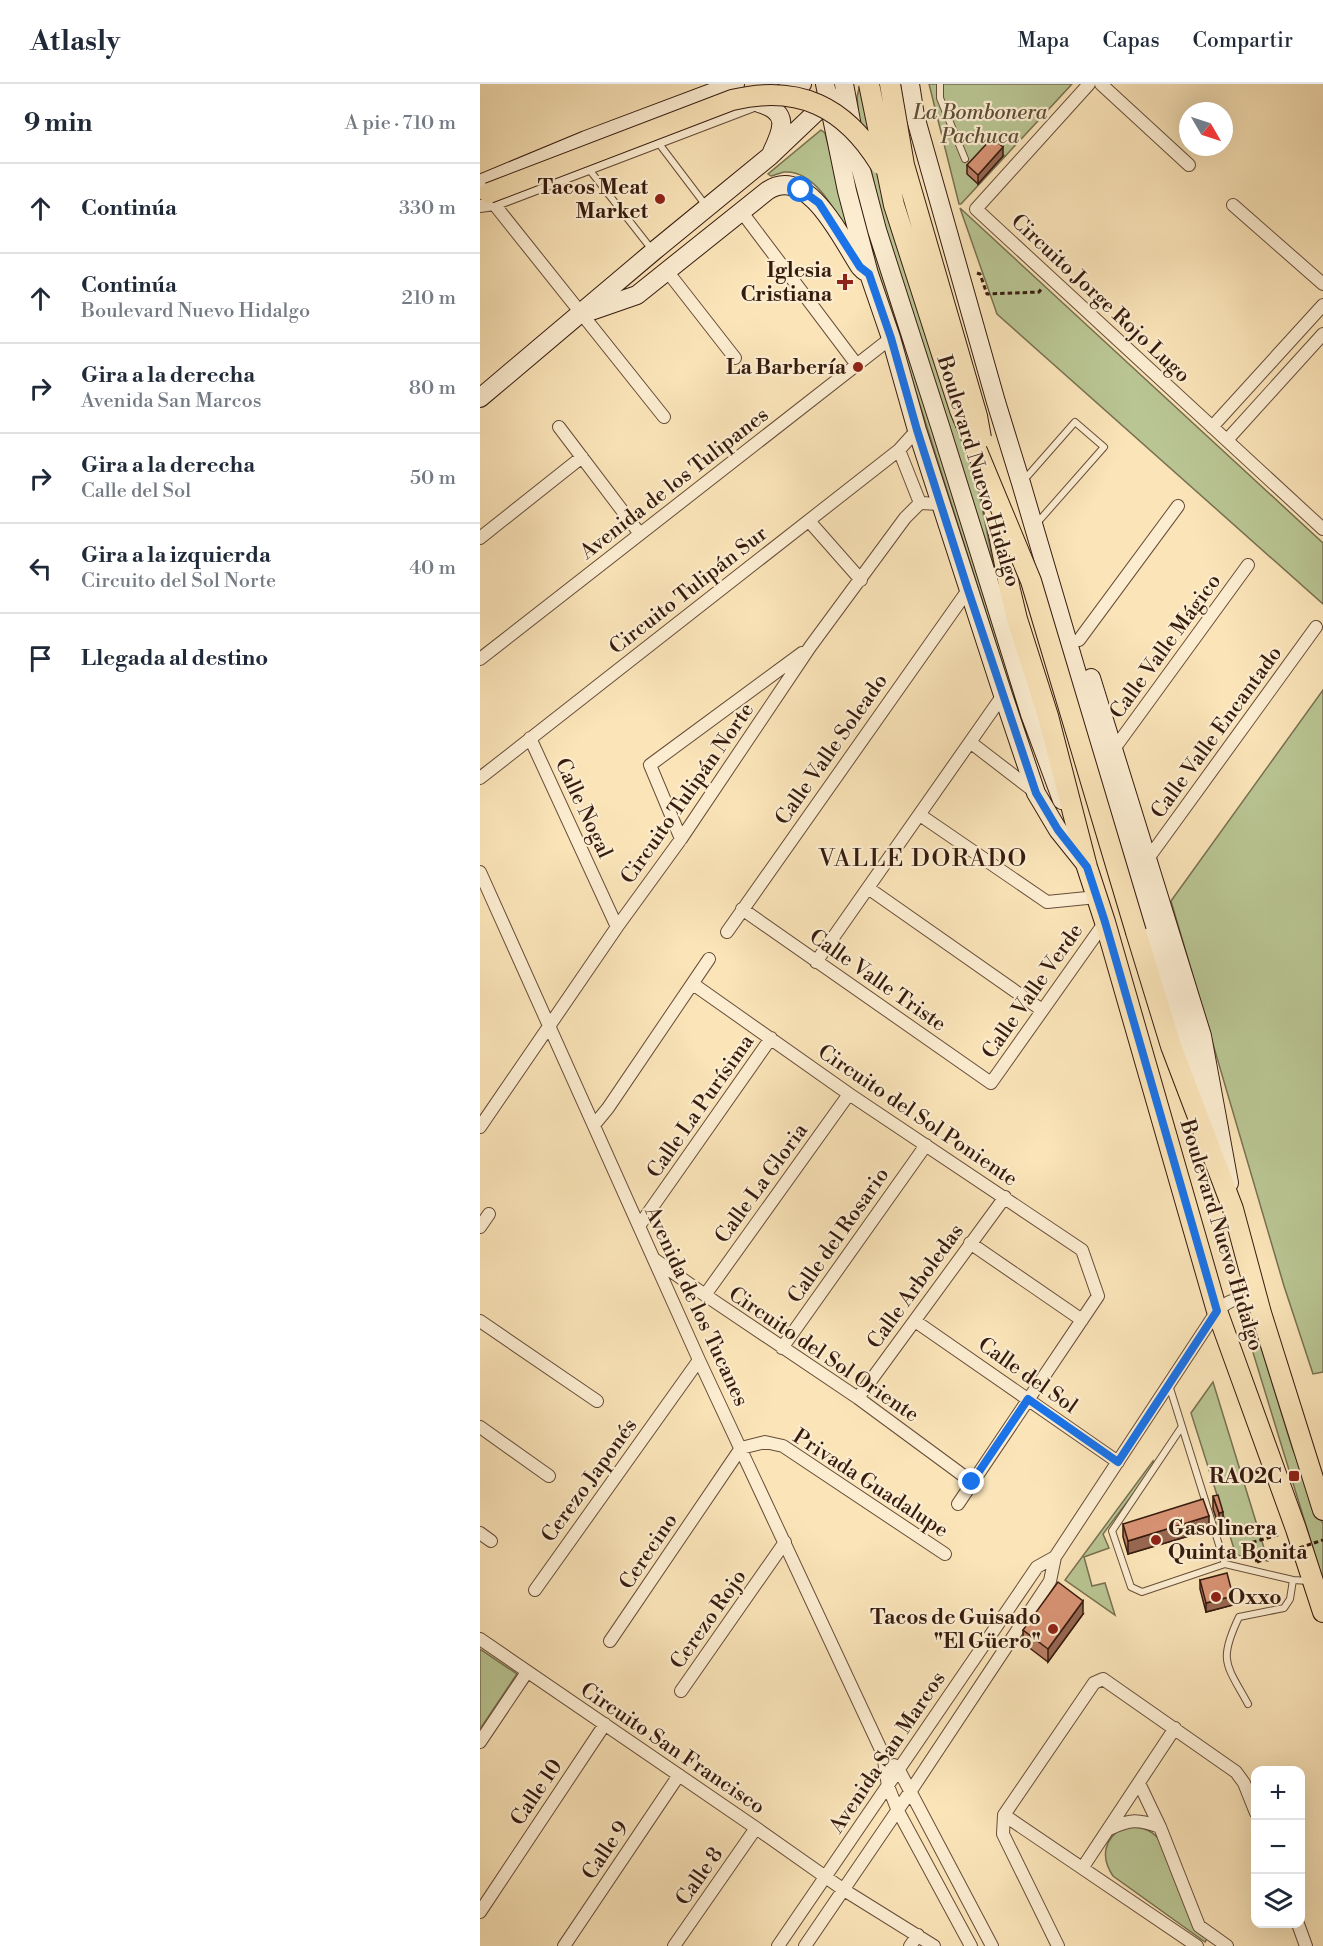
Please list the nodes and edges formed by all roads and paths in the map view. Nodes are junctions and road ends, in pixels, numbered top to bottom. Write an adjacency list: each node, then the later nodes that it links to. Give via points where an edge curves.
1 (735, 84): 20 (main road, via 586,140)
2 (802, 84): 11 (main road)
3 (825, 84): 12 (main road)
4 (843, 84): 12 (main road); 71 (main road, Boulevard Nuevo Hidalgo, via 877,230 1030,714)
5 (869, 84): 19 (main road, Boulevard Nuevo Hidalgo, bridge)
6 (889, 84): 13 (main road); 71 (main road, Boulevard Nuevo Hidalgo, bridge, via 904,165 977,416 1010,590)
7 (910, 84): 13 (main road, Boulevard Nuevo Hidalgo)
8 (940, 84): 16 (lane, via 940,98)
9 (1089, 84): 28 (street, Circuito Jorge Rojo Lugo, via 976,209)
10 (1101, 84): 17 (street)
11 (759, 103): 14 (street); 15 (main road, via 775,110 782,125)
12 (827, 103): 15 (main road); 27 (main road)
13 (915, 116): 46 (main road, Boulevard Nuevo Hidalgo)
14 (657, 141): 18 (street); 22 (lane)
15 (770, 156): 22 (main road)
16 (965, 159)
17 (1190, 165)
18 (588, 168): 20 (street); 24 (lane)
19 (887, 176): 20 (main road, bridge, via 867,143 835,112 819,103 773,94 732,100); 91 (main road, Boulevard Nuevo Hidalgo, bridge, via 960,410 1031,581 1171,1046)
20 (485, 197): 31 (street)
21 (1233, 205): 29 (street)
22 (707, 207): 24 (main road)
23 (741, 212): 25 (main road); 27 (main road, via 776,186 801,190 819,203 860,267); 36 (street)
24 (654, 251): 31 (main road)
25 (667, 271): 31 (main road, via 637,295); 34 (street)
26 (973, 272): 28 (path, via 980,274 987,294 1040,292)
27 (869, 274): 33 (main road)
28 (1051, 278): 41 (street, Circuito Jorge Rojo Lugo)
29 (1323, 284)
30 (1323, 305): 35 (street)
31 (580, 315): 38 (main road); 39 (street)
32 (1323, 334): 37 (street)
33 (891, 338): 36 (street, Avenida de los Tulipanes); 42 (main road)
34 (735, 358)
35 (1269, 364): 37 (street); 41 (street)
36 (857, 365): 53 (street, Avenida de los Tulipanes)
37 (1284, 377): 43 (street)
38 (480, 398)
39 (664, 417)
40 (559, 427): 45 (street)
41 (1212, 427): 43 (street, Circuito Jorge Rojo Lugo)
42 (917, 430): 44 (street, Circuito Tulipán Sur); 48 (main road)
43 (1227, 440): 52 (street, Circuito Jorge Rojo Lugo)
44 (899, 450): 47 (street); 50 (street, Circuito Tulipán Sur)
45 (582, 457): 53 (street); 54 (street)
46 (1021, 483): 51 (main road, Boulevard Nuevo Hidalgo); 51 (lane, via 1076,422 1104,447)
47 (920, 503): 48 (street); 56 (street, Circuito Tulipán Norte)
48 (941, 504): 57 (main road)
49 (1178, 506): 59 (street)
50 (809, 521): 56 (street); 63 (street, Circuito Tulipán Sur)
51 (1034, 526): 59 (main road, Boulevard Nuevo Hidalgo, via 1060,579); 91 (main road, Boulevard Nuevo Hidalgo)
52 (1323, 530)
53 (640, 534): 61 (street, Avenida de los Tulipanes)
54 (480, 538)
55 (1248, 565): 65 (street, Calle Valle Mágico)
56 (861, 580): 60 (street, Circuito Tulipán Norte)
57 (968, 590): 62 (main road); 75 (street, Calle Valle Soleado)
58 (1316, 627): 70 (street, Calle Valle Encantado)
59 (1079, 640): 65 (main road, Boulevard Nuevo Hidalgo)
60 (810, 647): 69 (street, Circuito Tulipán Norte); 69 (street, via 650,765)
61 (480, 659)
62 (1003, 695): 64 (street); 67 (main road)
63 (530, 738): 66 (street, Circuito Tulipán Sur); 77 (street, Calle Nogal)
64 (970, 742): 67 (street); 68 (street)
65 (1114, 749): 70 (main road, Boulevard Nuevo Hidalgo)
66 (480, 778)
67 (1036, 793): 71 (main road)
68 (920, 815): 73 (street); 74 (street, via 1047,902)
69 (681, 839): 77 (street, Circuito Tulipán Norte)
70 (1147, 860): 91 (main road, Boulevard Nuevo Hidalgo, via 1202,1036)
71 (1087, 867): 74 (main road, Boulevard Nuevo Hidalgo)
72 (480, 872): 83 (street, Avenida de los Tucanes)
73 (868, 888): 80 (street); 82 (street)
74 (1097, 897): 76 (main road, Boulevard Nuevo Hidalgo)
75 (742, 909): 78 (street, Calle Valle Soleado); 80 (street, Calle Valle Triste)
76 (1105, 922): 82 (street, Calle Valle Verde); 98 (main road, Boulevard Nuevo Hidalgo)
77 (617, 927): 83 (street, Circuito Tulipán Norte)
78 (727, 932)
79 (709, 959): 81 (street)
80 (816, 962): 85 (street, Calle Valle Triste)
81 (693, 984): 84 (street, Circuito del Sol Poniente); 88 (street)
82 (1042, 1010): 85 (street, Calle Valle Verde)
83 (550, 1026): 87 (street, Circuito Tulipán Norte); 88 (street, Avenida de los Tucanes)
84 (771, 1038): 86 (street, Circuito del Sol Poniente); 93 (street, Calle La Purísima)
85 (991, 1083)
86 (849, 1094): 89 (street, Circuito del Sol Poniente); 97 (street, Calle La Gloria)
87 (481, 1122)
88 (594, 1125): 93 (street, Avenida de los Tucanes)
89 (926, 1145): 90 (street, Circuito del Sol Poniente); 103 (street, Calle del Rosario)
90 (1005, 1197): 95 (street, Calle Arboledas); 100 (street, Circuito del Sol Poniente, via 1082,1250 1098,1296)
91 (1233, 1209): 99 (main road, Boulevard Nuevo Hidalgo)
92 (489, 1214): 94 (street)
93 (639, 1226): 96 (street, Avenida de los Tucanes)
94 (480, 1227)
95 (970, 1244): 100 (street); 102 (street, Calle Arboledas)
96 (653, 1258): 97 (street, Circuito del Sol Oriente); 104 (street, Avenida de los Tucanes)
97 (705, 1295): 103 (street, Circuito del Sol Oriente)
98 (1217, 1311): 99 (street, via 1235,1299 1249,1302); 105 (street, Avenida San Marcos); 117 (main road, Boulevard Nuevo Hidalgo)
99 (1261, 1313): 116 (main road, Boulevard Nuevo Hidalgo)
100 (1082, 1320): 107 (street)
101 (480, 1321): 108 (street)
102 (915, 1321): 106 (street, Calle Arboledas); 107 (street, Calle del Sol)
103 (782, 1348): 106 (street, Circuito del Sol Oriente)
104 (699, 1360): 111 (street, Avenida de los Tucanes); 125 (street, Cerezo Japonés)
105 (1168, 1384): 110 (lane); 112 (street, Avenida San Marcos)
106 (858, 1398): 114 (street, Circuito del Sol Oriente)
107 (1028, 1399): 112 (street, Calle del Sol); 114 (street)
108 (597, 1401)
109 (480, 1427): 113 (street)
110 (1181, 1428): 122 (lane); 122 (lane, via 1112,1531 1131,1587 1142,1592)
111 (741, 1448): 119 (street, Avenida de los Tucanes); 120 (street, Privada Guadalupe, via 765,1442 783,1446); 128 (street, Cerecino)
112 (1118, 1462): 121 (street, Avenida San Marcos)
113 (549, 1476)
114 (972, 1482): 115 (street)
115 (958, 1504)
116 (1323, 1510)
117 (1296, 1530): 118 (path, bridge, via 1251,1542 1257,1562); 124 (main road, Boulevard Nuevo Hidalgo)
118 (1323, 1540)
119 (785, 1542): 130 (street, Cerezo Rojo); 135 (street, Avenida de los Tucanes)
120 (945, 1554)
121 (1055, 1557): 136 (street, Avenida San Marcos, via 1037,1567); 140 (street, Avenida San Marcos, via 1050,1581)
122 (1225, 1564): 123 (lane)
123 (1293, 1580): 124 (lane); 131 (lane, via 1284,1608 1239,1617 1227,1642 1226,1664)
124 (1313, 1581): 126 (main road, Boulevard Nuevo Hidalgo)
125 (535, 1590)
126 (1323, 1612)
127 (480, 1639): 129 (street, Circuito San Francisco)
128 (610, 1641)
129 (527, 1672): 132 (street, Circuito San Francisco); 134 (street)
130 (681, 1691)
131 (1248, 1704)
132 (604, 1724): 137 (street, Circuito San Francisco); 150 (street, Calle 10)
133 (1175, 1728): 138 (street); 141 (street, via 1236,1772); 143 (street, via 1099,1680)
134 (480, 1742)
135 (883, 1754): 136 (street, Avenida de los Tucanes); 139 (street, Avenida de los Tucanes)
136 (898, 1770): 139 (street, Avenida San Marcos); 140 (street, Avenida de los Tucanes)
137 (679, 1775): 145 (street, Circuito San Francisco); 153 (street, Calle 9)
138 (1138, 1783): 144 (street); 146 (street)
139 (888, 1785): 142 (street, Avenida de los Tucanes); 148 (street, Avenida San Marcos)
140 (910, 1792): 142 (street, Avenida San Marcos); 160 (street, Avenida de los Tucanes)
141 (1251, 1800)
142 (898, 1810): 149 (street, Avenida San Marcos); 159 (street, Avenida de los Tucanes)
143 (1004, 1815): 147 (street); 161 (street, via 1003,1834)
144 (1160, 1827): 146 (street, via 1142,1820 1126,1821); 163 (street, via 1199,1926)
145 (756, 1828): 148 (street, Circuito San Francisco); 154 (street, Calle 8)
146 (1108, 1829): 147 (street)
147 (1083, 1867): 162 (street)
148 (825, 1877): 149 (street, Circuito San Francisco); 155 (street, Avenida San Marcos)
149 (844, 1890): 152 (street, Circuito San Francisco); 156 (street, Avenida San Marcos)
150 (480, 1912)
151 (1300, 1928): 164 (street)
152 (918, 1935): 157 (street); 158 (street, Circuito San Francisco)
153 (564, 1946)
154 (674, 1946)
155 (778, 1946)
156 (805, 1946)
157 (910, 1946)
158 (934, 1946)
159 (972, 1946)
160 (992, 1946)
161 (1058, 1946)
162 (1197, 1946)
163 (1227, 1946)
164 (1306, 1946)

